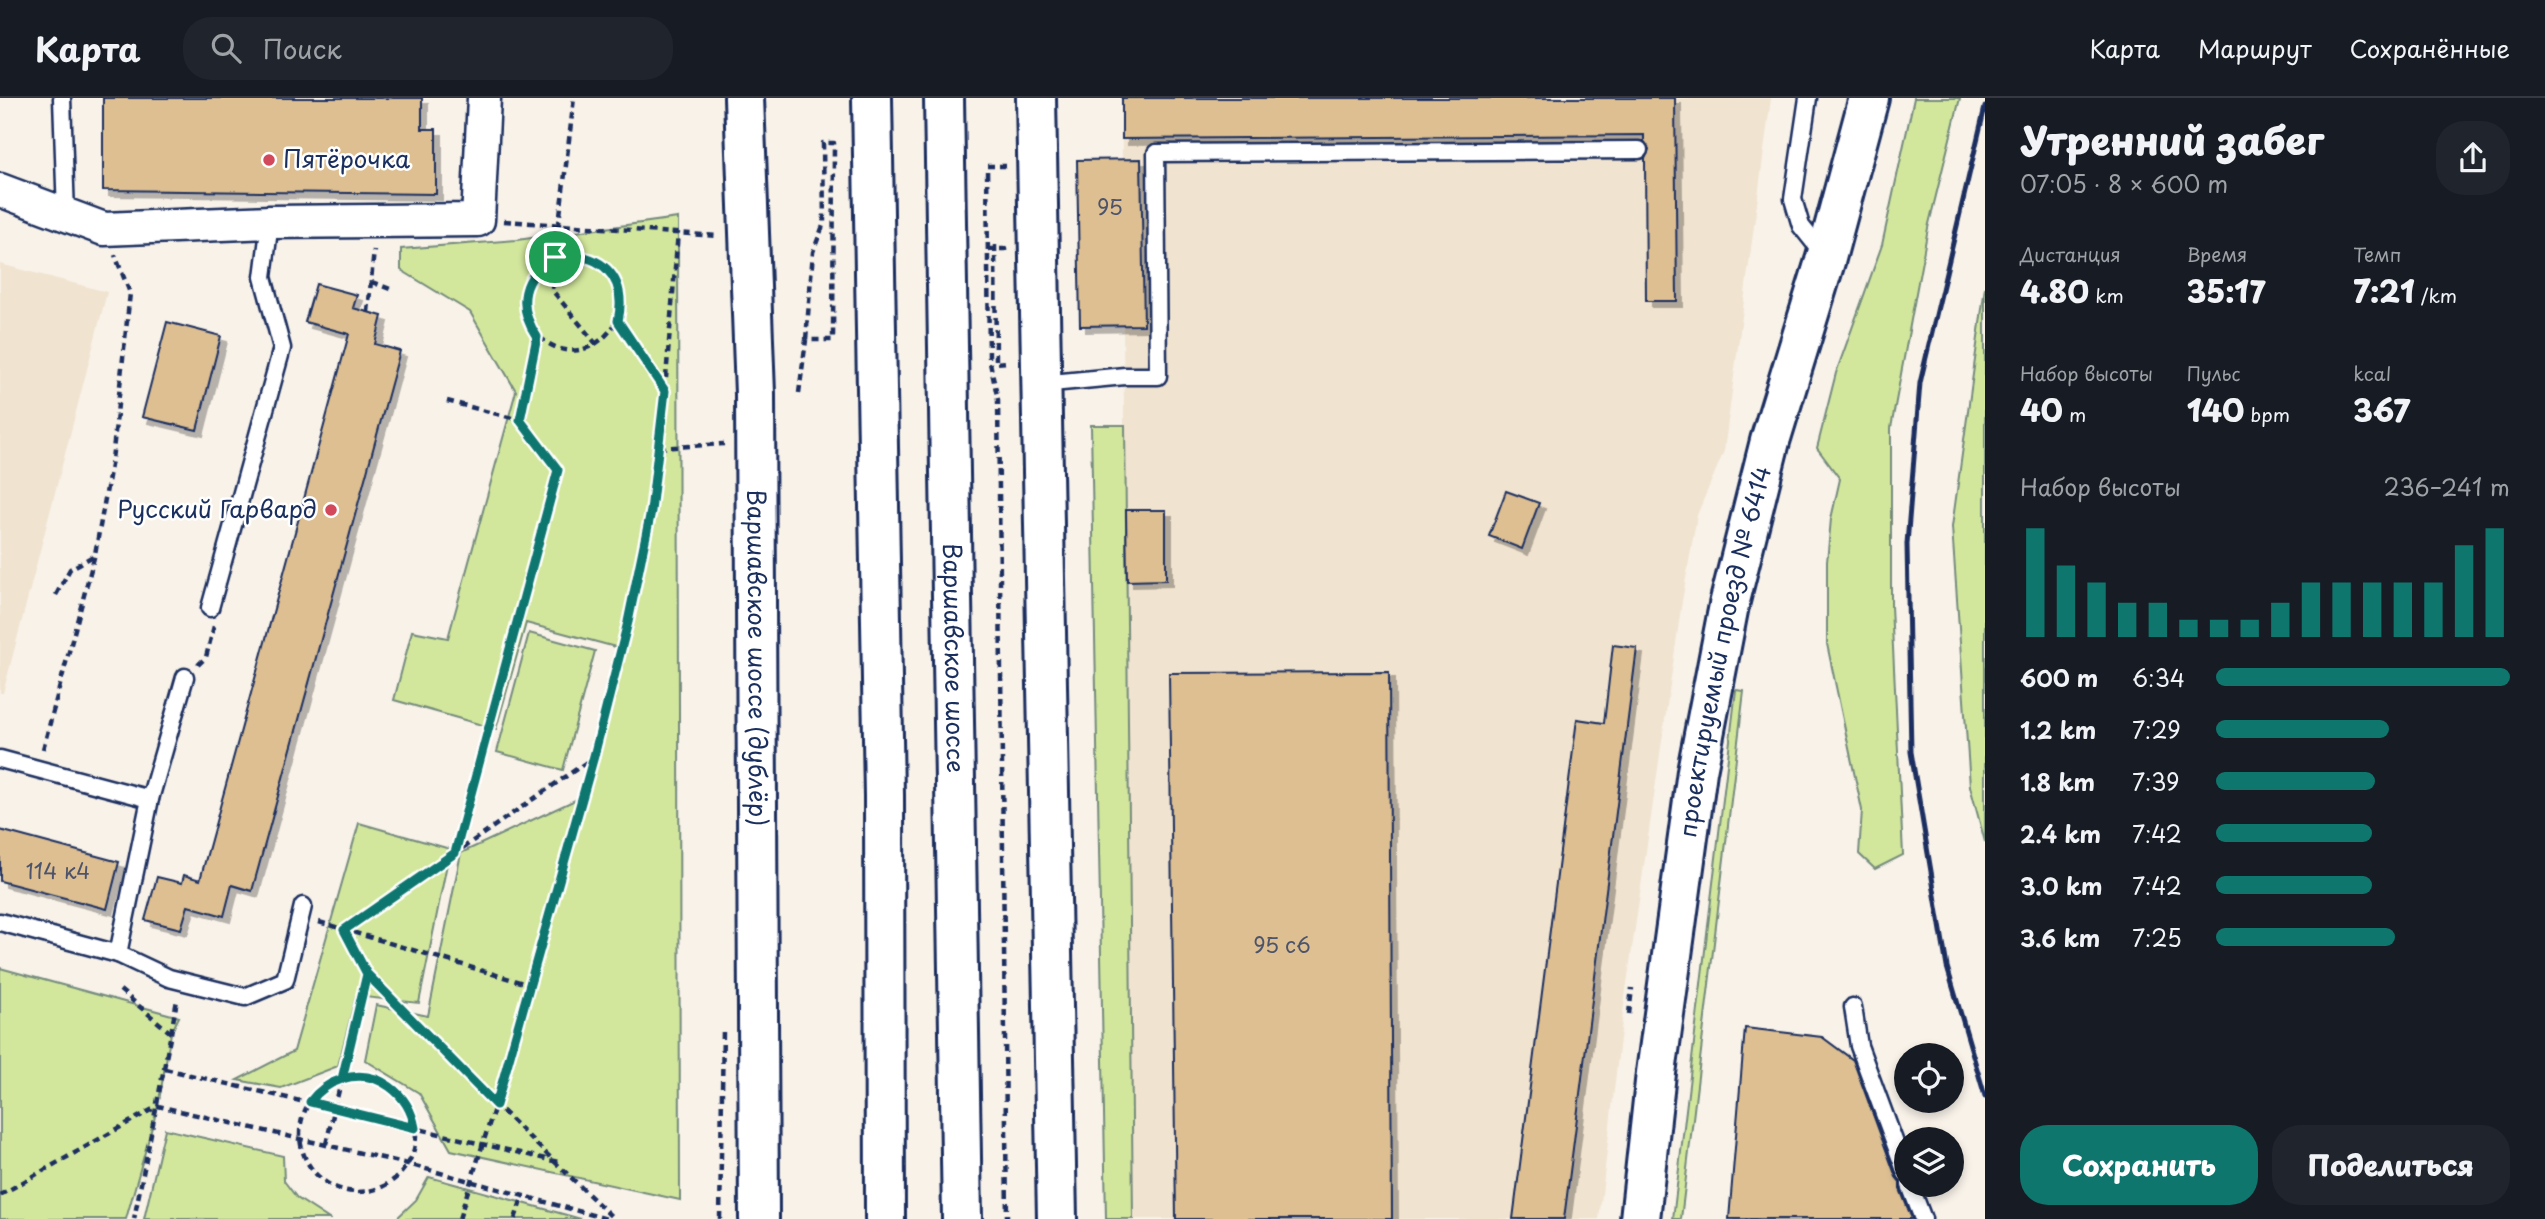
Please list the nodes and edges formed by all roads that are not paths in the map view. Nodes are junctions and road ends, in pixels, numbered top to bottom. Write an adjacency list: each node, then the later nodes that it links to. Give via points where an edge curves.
1 (62, 98): 11 (lane)
2 (484, 98): 12 (street, via 478,220)
3 (744, 98): 25 (main road, Варшавское шоссе (дублёр), via 755,394)
4 (872, 98): 26 (main road, via 884,810)
5 (944, 98): 27 (main road, Варшавское шоссе)
6 (1036, 98): 14 (main road)
7 (1808, 98): 13 (lane, via 1793,199 1801,226)
8 (1869, 98): 13 (main road, проектируемый проезд № 6414)
9 (1639, 150): 14 (lane, via 1156,153 1158,376)
10 (0, 190): 11 (street)
11 (66, 215): 12 (street, via 104,229)
12 (270, 222): 15 (lane, via 263,277 282,348)
13 (1826, 258): 29 (main road, проектируемый проезд № 6414, via 1770,440 1724,630 1697,771)
14 (1040, 384): 28 (main road)
15 (212, 616)
16 (186, 677): 18 (lane)
17 (0, 759): 18 (lane)
18 (150, 799): 21 (lane)
19 (303, 906): 21 (lane, via 285,980 245,997 169,978)
20 (0, 922): 21 (lane)
21 (118, 954)
22 (1853, 1007): 23 (lane, via 1859,1046)
23 (1894, 1140)
24 (1915, 1197): 30 (lane)
25 (759, 1219)
26 (885, 1219)
27 (962, 1219)
28 (1057, 1219)
29 (1640, 1219)
30 (1923, 1219)

